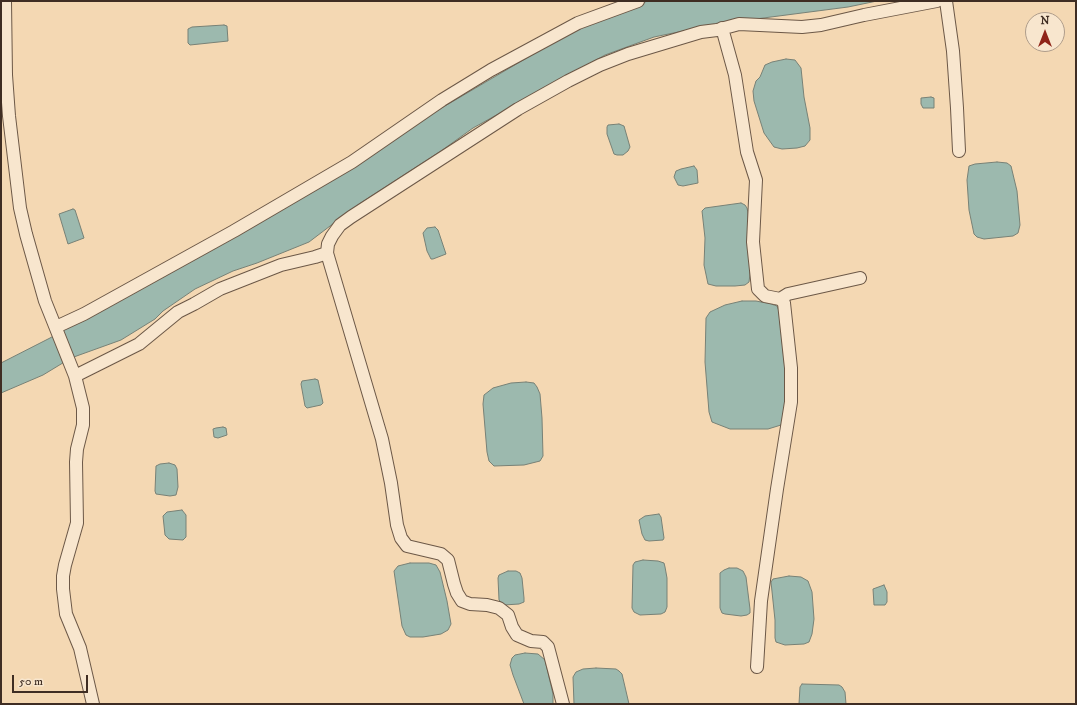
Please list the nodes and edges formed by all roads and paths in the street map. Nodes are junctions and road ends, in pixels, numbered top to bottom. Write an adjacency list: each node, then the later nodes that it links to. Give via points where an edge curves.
1 (5, 1): 6 (street)
2 (638, 1): 11 (street, via 578,23 491,70 442,100 352,162)
3 (937, 1): 5 (street, via 821,25 794,27 739,24)
4 (946, 1): 7 (street, via 953,51)
5 (722, 28): 8 (street, via 628,54 568,81 518,109 351,216 332,236); 10 (street, via 736,75 747,152 756,180 753,242 758,289 764,296)
6 (4, 75): 11 (street, via 22,219 45,301)
7 (959, 151)
8 (327, 253): 12 (street, via 281,265 220,289 178,312 139,344); 15 (street, via 382,439 401,538 407,546 441,554 448,560 457,593 462,601 499,608 508,614 517,635 531,641 543,642 548,647)
9 (860, 278): 10 (street, via 788,294)
10 (780, 300): 13 (street, via 784,303 791,368 791,402 761,601)
11 (57, 329): 12 (street)
12 (74, 373): 14 (street, via 84,416 76,462 77,523 65,565 62,589 66,614 80,648)
13 (757, 667)
14 (93, 704)
15 (563, 704)

